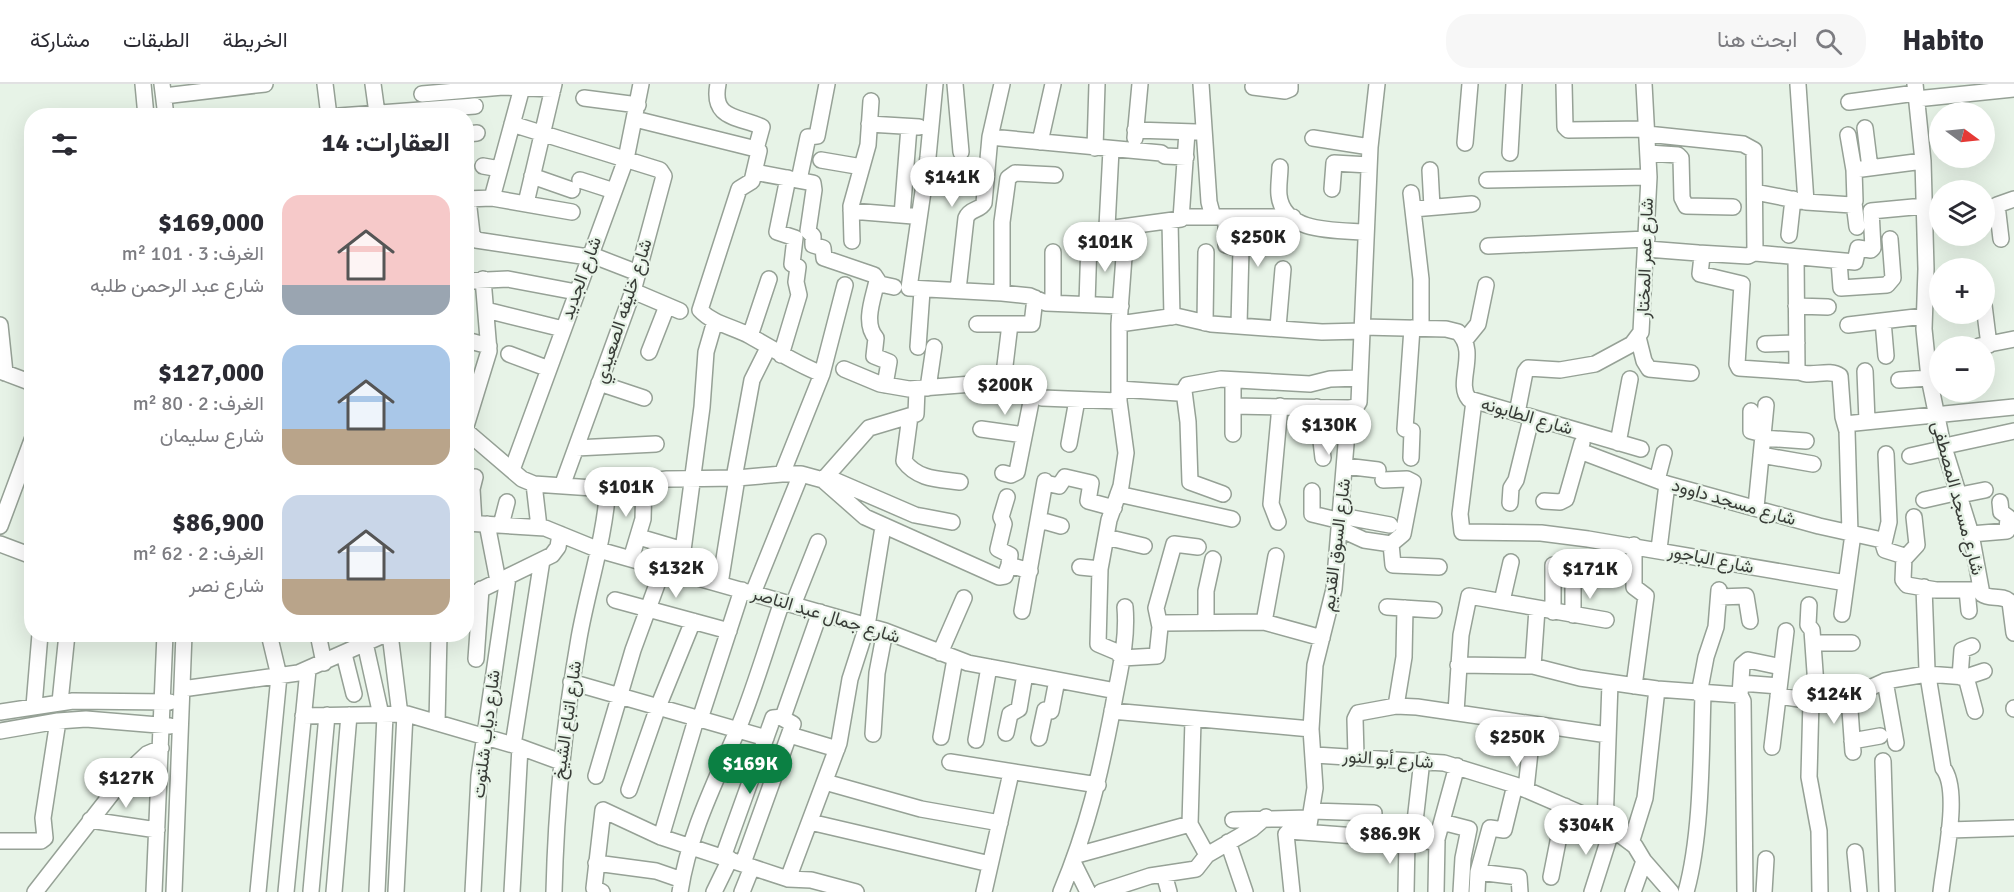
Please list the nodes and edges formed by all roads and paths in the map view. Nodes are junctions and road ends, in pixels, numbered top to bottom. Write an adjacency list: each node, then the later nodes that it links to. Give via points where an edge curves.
1 (143, 84): 34 (street)
2 (265, 84): 27 (street)
3 (325, 84): 36 (street)
4 (373, 84): 37 (street)
5 (641, 84): 39 (street, شارع الجديد)
6 (718, 84): 57 (street, via 717,102 724,112 762,127)
7 (827, 84): 79 (street, via 817,136 808,137)
8 (935, 84): 43 (street)
9 (956, 84): 60 (street)
10 (1002, 84): 51 (street)
11 (1053, 84): 53 (street)
12 (1097, 84): 56 (street)
13 (1140, 84): 45 (street)
14 (1290, 84): 25 (street, via 1285,92)
15 (1377, 84): 55 (street, شارع السوق القديم)
16 (1470, 84): 54 (street)
17 (1514, 84): 61 (street)
18 (1564, 84): 46 (street, via 1568,130)
19 (1644, 84): 46 (street, شارع عمر المختار)
20 (522, 85): 22 (street); 23 (street); 40 (street)
21 (1798, 85): 88 (street)
22 (483, 86): 30 (street)
23 (553, 87): 48 (street)
24 (1201, 87): 49 (street)
25 (1253, 87)
26 (2014, 89): 28 (street)
27 (163, 90): 35 (street)
28 (1916, 92): 32 (street); 66 (street, شارع مسجد المصطفى)
29 (584, 98): 39 (street)
30 (423, 101): 33 (street); 38 (street)
31 (871, 101): 41 (street)
32 (1849, 102)
33 (475, 106)
34 (145, 108)
35 (165, 108)
36 (328, 108)
37 (376, 108)
38 (396, 108)
39 (637, 112): 57 (street); 64 (street, شارع الجديد)
40 (512, 124): 48 (street); 72 (street)
41 (869, 124): 42 (street); 69 (street)
42 (909, 127): 43 (street); 98 (street)
43 (931, 128): 99 (street)
44 (1864, 128): 71 (street)
45 (1136, 130): 47 (street); 59 (street)
46 (1646, 131): 62 (street, شارع عمر المختار); 83 (street, via 1749,146 1755,155)
47 (1187, 132): 49 (street); 63 (street)
48 (543, 133): 64 (street); 77 (street)
49 (1205, 133): 100 (street, via 1209,202)
50 (1848, 135): 74 (street)
51 (990, 137): 53 (street); 133 (street, via 984,203 966,218)
52 (1313, 138): 55 (street)
53 (1040, 142): 56 (street)
54 (1465, 143)
55 (1370, 147): 67 (street, شارع السوق القديم)
56 (1095, 148): 58 (street)
57 (756, 149): 75 (street, via 759,152)
58 (1111, 150): 59 (street); 104 (street)
59 (1133, 151): 63 (street)
60 (961, 152)
61 (1510, 153)
62 (1648, 153): 78 (street, شارع عمر المختار); 94 (street, via 1681,158 1682,198 1686,206)
63 (1186, 157): 102 (street)
64 (626, 159): 82 (street, شارع الجديد); 124 (street, شارع خليفه الصعيدي, via 660,170 664,176)
65 (821, 160): 69 (street)
66 (1923, 161): 71 (street); 92 (street, شارع مسجد المصطفى)
67 (1370, 165): 81 (street, via 1334,163); 105 (street, شارع السوق القديم)
68 (483, 166): 72 (street)
69 (862, 167): 96 (street)
70 (1280, 167): 101 (street, via 1281,203)
71 (1870, 168): 74 (street)
72 (500, 169): 85 (street)
73 (1430, 170): 93 (street)
74 (1854, 170): 90 (street)
75 (754, 172): 79 (street); 145 (street, via 750,182 739,189 700,310)
76 (1055, 175): 136 (street, via 1015,173 1008,178 1002,222)
77 (532, 176): 82 (street); 89 (street)
78 (1649, 177): 80 (street); 112 (street, شارع عمر المختار)
79 (793, 179): 128 (street, via 814,185 808,231 813,236 813,245 823,248 824,258 874,275); 172 (street, via 777,232 795,238 792,264 798,267 799,296)
80 (1487, 180)
81 (1332, 189)
82 (614, 191): 119 (street, شارع الجديد)
83 (1755, 192): 88 (street); 118 (street)
84 (1411, 193): 95 (street)
85 (492, 198): 86 (street); 89 (street)
86 (474, 199)
87 (2014, 199): 109 (street, via 1997,205)
88 (1799, 200): 90 (street); 106 (street)
89 (526, 203): 97 (street)
90 (1854, 203): 103 (street)
91 (1472, 204): 93 (street)
92 (1924, 206): 122 (street, via 1871,211 1872,250 1858,248 1855,262); 144 (street, شارع مسجد المصطفى)
93 (1432, 207): 95 (street)
94 (1733, 207)
95 (1413, 209): 156 (street, via 1421,279)
96 (851, 211): 98 (street); 110 (street)
97 (573, 212)
98 (902, 215): 99 (street)
99 (919, 216): 132 (street, via 908,286)
100 (1220, 217): 101 (street); 102 (street); 153 (street, via 1226,245 1241,249)
101 (1293, 218): 105 (street, via 1316,228)
102 (1176, 219): 104 (street); 146 (street)
103 (1857, 227)
104 (1107, 229): 113 (street)
105 (1366, 232): 158 (street, شارع السوق القديم)
106 (1790, 234)
107 (474, 237): 119 (street)
108 (1890, 239): 122 (street, via 1892,281 1887,285 1841,288)
109 (2001, 239)
110 (852, 241)
111 (1089, 241): 139 (street)
112 (1647, 244): 114 (street); 117 (street); 161 (street, شارع عمر المختار, via 1643,326)
113 (1106, 246)
114 (1488, 246)
115 (1053, 252): 138 (street)
116 (1206, 252): 148 (street)
117 (1698, 253): 118 (street); 179 (street, via 1702,256 1700,274 1743,286 1737,367)
118 (1754, 253): 121 (street)
119 (589, 255): 124 (street); 135 (street, شارع الجديد)
120 (1124, 257): 140 (street)
121 (1796, 257): 122 (street); 141 (street)
122 (1839, 261)
123 (1283, 268): 155 (street)
124 (638, 273): 134 (street, شارع خليفه الصعيدي)
125 (483, 279): 127 (street); 135 (street, via 508,279); 143 (street)
126 (769, 279): 159 (street)
127 (474, 280)
128 (877, 281): 131 (street); 190 (street, via 869,322 876,338 874,356 888,362)
129 (845, 285): 181 (street)
130 (1486, 285): 163 (street, via 1478,324)
131 (894, 287)
132 (916, 290): 133 (street); 169 (street)
133 (958, 290): 136 (street)
134 (633, 291): 171 (street, via 673,308); 189 (street, شارع خليفه الصعيدي)
135 (576, 292): 157 (street, شارع الجديد)
136 (1002, 293): 137 (street)
137 (1035, 298): 138 (street, via 1040,303); 150 (street, via 1033,323)
138 (1053, 303): 139 (street)
139 (1087, 304): 140 (street)
140 (1121, 306): 151 (street)
141 (1796, 306): 142 (street); 165 (street)
142 (1828, 307)
143 (486, 310): 157 (street); 168 (street)
144 (1924, 316): 147 (street); 160 (street, شارع مسجد المصطفى)
145 (709, 317): 159 (street); 240 (street)
146 (1173, 317): 148 (street); 151 (street)
147 (1883, 321): 154 (street); 174 (street)
148 (1205, 323): 153 (street)
149 (977, 324): 150 (street)
150 (1010, 324): 188 (street)
151 (1119, 324): 194 (street)
152 (0, 325): 178 (street)
153 (1239, 325): 155 (street)
154 (1848, 325)
155 (1278, 327): 158 (street, via 1322,332)
156 (1416, 328): 158 (street); 163 (street, via 1454,331); 231 (street, via 1405,429 1412,431)
157 (563, 329): 175 (street, شارع الجديد)
158 (1363, 329): 182 (street, شارع السوق القديم)
159 (750, 336): 172 (street)
160 (1929, 336)
161 (1638, 337): 180 (street, via 1649,369); 207 (street, شارع عمر المختار, via 1595,364 1560,370 1528,368)
162 (2014, 339): 166 (street)
163 (1465, 340): 198 (street, شارع الطابونه, via 1465,391)
164 (474, 342): 168 (street)
165 (1797, 343): 167 (street); 179 (street)
166 (1995, 343)
167 (1765, 344)
168 (489, 346): 196 (street)
169 (918, 347)
170 (934, 347): 192 (street)
171 (649, 352)
172 (774, 352): 181 (street); 241 (street, via 755,370)
173 (508, 354): 175 (street)
174 (1886, 356)
175 (549, 369): 235 (street, شارع الجديد)
176 (844, 369): 190 (street)
177 (1865, 371): 209 (street)
178 (2, 372): 183 (street)
179 (1798, 372): 210 (street, via 1840,375)
180 (1691, 373)
181 (822, 374): 237 (street)
182 (1360, 378): 185 (street, via 1310,384); 204 (street, شارع السوق القديم, via 1359,402)
183 (24, 379)
184 (1630, 379): 219 (street)
185 (1233, 380): 193 (street, via 1187,385); 200 (street)
186 (1899, 380): 187 (street)
187 (1929, 380)
188 (1003, 382): 191 (street, via 1023,380); 192 (street)
189 (599, 383): 195 (street); 223 (street, شارع خليفه الصعيدي)
190 (885, 385): 192 (street)
191 (1034, 387): 197 (street, via 1042,398); 215 (street)
192 (923, 388): 206 (street, via 916,414)
193 (1184, 391): 194 (street); 253 (street, via 1190,482)
194 (1119, 395): 197 (street); 257 (street, via 1126,453)
195 (644, 398)
196 (474, 400)
197 (1077, 400): 221 (street)
198 (1474, 401): 207 (street, شارع الطابونه); 284 (street, شارع الباجور, via 1460,530 1541,534)
199 (1935, 402): 208 (street, شارع مسجد المصطفى)
200 (1233, 406): 201 (street); 214 (street)
201 (1280, 406): 202 (street); 267 (street, via 1271,504)
202 (1317, 407): 204 (street); 230 (street)
203 (2014, 407): 208 (street)
204 (1349, 408): 234 (street, شارع السوق القديم)
205 (1758, 408): 217 (street)
206 (910, 416): 242 (street, via 869,428); 245 (street, via 904,461 921,476)
207 (1524, 416): 213 (street, شارع الطابونه); 261 (street)
208 (1936, 416): 209 (street); 222 (street, شارع مسجد المصطفى)
209 (1867, 421): 210 (street)
210 (1845, 424): 276 (street)
211 (981, 429): 215 (street)
212 (2014, 431): 222 (street)
213 (1585, 433): 219 (street, شارع الطابونه); 225 (street)
214 (1233, 434)
215 (1024, 435): 236 (street, via 1017,472)
216 (474, 436): 235 (street)
217 (1763, 436): 218 (street); 228 (street)
218 (1806, 441)
219 (1618, 443): 224 (street, شارع الطابونه)
220 (656, 444): 223 (street)
221 (1069, 444)
222 (1946, 447): 229 (street); 252 (street, شارع مسجد المصطفى)
223 (576, 448): 248 (street, شارع خليفه الصعيدي)
224 (1641, 449)
225 (1580, 451): 246 (street, شارع مسجد داوود); 258 (street, via 1566,499)
226 (1664, 453): 246 (street)
227 (1886, 454): 286 (street, via 1889,522)
228 (1761, 455): 233 (street); 262 (street)
229 (1910, 456)
230 (1323, 458)
231 (1411, 458)
232 (24, 462): 271 (street)
233 (1813, 464)
234 (1345, 466): 268 (street, شارع السوق القديم); 282 (street, via 1413,482 1405,532)
235 (512, 470): 247 (street)
236 (1003, 473)
237 (782, 474): 238 (street); 241 (street)
238 (801, 474): 242 (street); 312 (street)
239 (475, 477): 243 (street, شارع دياب شلتوت)
240 (693, 478): 241 (street); 244 (street); 289 (street)
241 (736, 478): 307 (street)
242 (825, 478): 266 (street, via 915,515); 272 (street, via 853,508)
243 (474, 481)
244 (644, 482): 249 (street); 278 (street)
245 (960, 482)
246 (1662, 482): 262 (street, شارع مسجد داوود); 287 (street)
247 (534, 483): 248 (street); 274 (street)
248 (562, 486): 249 (street)
249 (608, 486): 288 (street, شارع اتباع الشيخ)
250 (1985, 490): 252 (street)
251 (1312, 491): 268 (street, via 1312,514)
252 (1959, 493): 256 (street); 277 (street, شارع مسجد المصطفى)
253 (1223, 494)
254 (474, 496): 269 (street, شارع دياب شلتوت)
255 (1007, 497): 297 (street, via 998,549 1010,555)
256 (1923, 500)
257 (1116, 501): 264 (street); 265 (street, via 1088,501 1091,483 1064,477 1059,486 1045,482); 279 (street)
258 (1544, 501)
259 (507, 502): 269 (street)
260 (2000, 502): 277 (street, via 2001,512 2008,517 2007,531)
261 (1510, 503)
262 (1756, 507): 276 (street, شارع مسجد داوود)
263 (1914, 517): 293 (street, via 1917,545)
264 (1232, 519)
265 (1040, 520): 273 (street); 303 (street)
266 (952, 522)
267 (1278, 522)
268 (1340, 522): 270 (street); 282 (street, via 1364,540); 342 (street, شارع السوق القديم, via 1334,589)
269 (482, 524): 274 (street, شارع جمال عبد الناصر); 305 (street, شارع دياب شلتوت)
270 (1390, 525)
271 (0, 526)
272 (883, 526): 297 (street, via 999,577 1005,576); 336 (street)
273 (1060, 526)
274 (539, 527): 275 (street, شارع جمال عبد الناصر)
275 (560, 534): 288 (street, شارع جمال عبد الناصر); 295 (street, via 555,552)
276 (1851, 534): 286 (street, شارع مسجد داوود, via 1880,540); 306 (street)
277 (1971, 534): 311 (street, شارع مسجد المصطفى)
278 (639, 537): 289 (street); 294 (street)
279 (1106, 537): 283 (street); 302 (street)
280 (818, 542): 317 (street)
281 (0, 544): 290 (street)
282 (1392, 544): 300 (street, via 1393,565)
283 (1144, 546)
284 (1634, 546): 287 (street, شارع الباجور); 375 (street, via 1634,588 1646,596)
285 (1198, 547): 337 (street, via 1178,542 1174,545 1156,608)
286 (1885, 547): 293 (street, شارع مسجد داوود)
287 (1659, 549): 306 (street, شارع الباجور)
288 (599, 550): 294 (street, شارع جمال عبد الناصر); 373 (street, شارع اتباع الشيخ)
289 (683, 550): 304 (street)
290 (24, 553)
291 (1276, 556): 334 (street)
292 (1213, 558): 335 (street, via 1206,591)
293 (1905, 558): 309 (street, via 1904,583)
294 (631, 559): 301 (street, شارع جمال عبد الناصر)
295 (542, 560): 305 (street); 423 (street)
296 (1511, 562): 316 (street)
297 (1009, 565): 303 (street)
298 (1553, 565): 328 (street)
299 (1080, 567): 302 (street)
300 (1439, 567)
301 (663, 568): 304 (street, شارع جمال عبد الناصر); 322 (street)
302 (1100, 569): 358 (street, via 1098,644 1117,651)
303 (1030, 571): 325 (street)
304 (680, 573): 307 (street, شارع جمال عبد الناصر)
305 (503, 579): 310 (street); 417 (street, شارع دياب شلتوت)
306 (1846, 583): 329 (street)
307 (720, 584): 312 (street, شارع جمال عبد الناصر)
308 (1573, 584): 330 (street)
309 (1924, 587): 311 (street); 368 (street)
310 (481, 590): 313 (street); 359 (street)
311 (1974, 590): 326 (street, شارع مسجد المصطفى); 338 (street, via 1986,597 2008,599)
312 (748, 592): 317 (street, شارع جمال عبد الناصر); 339 (street)
313 (474, 593)
314 (964, 598): 357 (street)
315 (615, 600): 322 (street)
316 (1502, 601): 323 (street); 361 (street, via 1474,594 1468,597)
317 (788, 603): 327 (street, شارع جمال عبد الناصر); 409 (street)
318 (1809, 605): 353 (street, via 1808,625)
319 (1125, 607): 358 (street)
320 (1387, 607): 321 (street)
321 (1405, 608): 324 (street); 391 (street, via 1404,657)
322 (648, 609): 332 (street); 383 (street)
323 (1537, 609): 328 (street); 362 (street)
324 (1434, 610)
325 (1022, 611)
326 (1969, 611)
327 (820, 612): 336 (street, شارع جمال عبد الناصر); 400 (street)
328 (1553, 612): 330 (street)
329 (1842, 614)
330 (1573, 615): 331 (street)
331 (1606, 620)
332 (693, 621): 339 (street); 390 (street)
333 (1750, 621): 381 (street, via 1746,596 1719,593 1716,627 1707,653)
334 (1264, 622): 335 (street); 342 (street)
335 (1206, 623): 337 (street, via 1164,623)
336 (867, 626): 340 (street, شارع جمال عبد الناصر); 426 (street, via 850,679)
337 (1160, 627): 358 (street, via 1157,656)
338 (2014, 627)
339 (729, 631): 401 (street)
340 (885, 631): 357 (street, شارع جمال عبد الناصر); 412 (street, via 876,677)
341 (1786, 631): 363 (street)
342 (1322, 638): 410 (street, شارع السوق القديم, via 1315,665)
343 (39, 642): 389 (street)
344 (66, 642): 386 (street)
345 (165, 642): 388 (street)
346 (184, 642): 382 (street)
347 (271, 642): 369 (street)
348 (320, 642): 360 (street)
349 (360, 642): 356 (street)
350 (365, 642): 398 (street)
351 (388, 642): 398 (street)
352 (439, 642): 405 (street)
353 (1813, 642): 354 (street); 385 (street)
354 (1852, 643)
355 (1972, 646): 370 (street, via 1962,650)
356 (344, 654): 360 (street); 380 (street)
357 (948, 656): 364 (street, شارع جمال عبد الناصر); 418 (street)
358 (1122, 658): 378 (street)
359 (476, 659)
360 (324, 663): 365 (street)
361 (1458, 665): 362 (street); 395 (street)
362 (1533, 666): 374 (street)
363 (1781, 667): 377 (street, via 1745,661); 379 (street)
364 (989, 668): 367 (street, شارع جمال عبد الناصر); 421 (street)
365 (308, 670): 369 (street); 399 (street)
366 (1984, 671): 370 (street)
367 (1025, 674): 371 (street, شارع جمال عبد الناصر); 413 (street, via 1019,709 1010,714)
368 (1927, 674): 370 (street); 372 (street); 453 (street, via 1943,768 1952,787)
369 (279, 676): 382 (street); 480 (street)
370 (1963, 677): 393 (street)
371 (1058, 680): 378 (street, شارع جمال عبد الناصر); 420 (street, via 1051,711 1045,710)
372 (1885, 681): 384 (street); 422 (street)
373 (571, 682): 383 (street); 431 (street, شارع اتباع الشيخ)
374 (1610, 682): 375 (street); 415 (street)
375 (1634, 686): 376 (street)
376 (1657, 689): 381 (street); 459 (street, via 1645,798)
377 (1741, 689): 379 (street); 381 (street); 509 (street)
378 (1116, 691): 392 (street)
379 (1779, 691): 385 (street); 424 (street)
380 (354, 694)
381 (1701, 694): 508 (street, via 1700,783)
382 (182, 696): 388 (street); 408 (street)
383 (620, 696): 390 (street); 435 (street)
384 (1849, 696): 385 (street); 416 (street, via 1853,746)
385 (1814, 700): 511 (street, via 1809,777 1819,831)
386 (60, 702): 387 (street); 389 (street)
387 (140, 702): 388 (street); 404 (street)
388 (163, 702): 407 (street)
389 (34, 706): 394 (street)
390 (658, 706): 401 (street); 439 (street)
391 (1396, 706): 395 (street); 428 (street, via 1359,713 1355,719)
392 (1112, 711): 402 (street); 437 (street)
393 (1975, 711)
394 (0, 712)
395 (1456, 712): 406 (street)
396 (327, 715): 397 (street); 399 (street); 476 (street)
397 (349, 715): 398 (street); 482 (street)
398 (393, 715): 405 (street); 483 (street); 484 (street)
399 (303, 716): 481 (street)
400 (782, 718): 414 (street, via 794,723); 419 (street, via 774,717)
401 (700, 719): 409 (street); 454 (street, via 695,723)
402 (1193, 720): 410 (street); 449 (street)
403 (58, 721): 404 (street, via 100,719); 411 (street); 456 (street, via 43,818 45,838)
404 (138, 723): 407 (street)
405 (437, 723): 417 (street)
406 (1533, 723): 415 (street); 438 (street)
407 (162, 726): 408 (street); 425 (street)
408 (180, 727): 479 (street)
409 (737, 729): 419 (street); 460 (street)
410 (1311, 729): 427 (street, شارع السوق القديم)
411 (0, 731)
412 (873, 734)
413 (1006, 734)
414 (790, 735): 426 (street); 465 (street)
415 (1608, 735): 450 (street)
416 (1880, 736)
417 (484, 737): 423 (street); 485 (street, شارع دياب شلتوت)
418 (941, 737)
419 (766, 738): 465 (street)
420 (1039, 738)
421 (976, 740)
422 (1896, 743)
423 (517, 746): 431 (street); 486 (street)
424 (1772, 747)
425 (161, 748): 443 (street, via 136,763); 452 (street)
426 (837, 749): 436 (street)
427 (1315, 755): 428 (street, شارع أبو النور); 445 (street, شارع السوق القديم, via 1315,788)
428 (1356, 756): 429 (street, شارع أبو النور)
429 (1422, 760): 433 (street, شارع أبو النور); 455 (street)
430 (1883, 761): 514 (street)
431 (561, 762): 487 (street, شارع اتباع الشيخ)
432 (950, 762): 434 (street)
433 (1457, 766): 438 (street, شارع أبو النور); 447 (street)
434 (1011, 773): 437 (street); 448 (street)
435 (596, 776)
436 (825, 782): 446 (street); 448 (street, via 921,809)
437 (1098, 785): 463 (street)
438 (1520, 787): 440 (street, شارع أبو النور); 469 (street, via 1504,830 1490,828)
439 (629, 790)
440 (1565, 806): 450 (street, شارع أبو النور); 472 (street)
441 (1374, 813): 445 (street)
442 (1266, 818): 444 (street); 445 (street); 457 (street)
443 (90, 820): 452 (street); 477 (street)
444 (1233, 820)
445 (1309, 820): 455 (street); 499 (street, via 1289,831 1286,838)
446 (810, 822): 468 (street); 473 (street)
447 (1442, 822): 458 (street); 502 (street, via 1469,829)
448 (1000, 824): 468 (street)
449 (1190, 824): 462 (street); 463 (street)
450 (1609, 827): 459 (street, شارع أبو النور); 505 (street)
451 (2014, 828): 453 (street)
452 (157, 830): 478 (street)
453 (1949, 830): 515 (street)
454 (661, 837): 460 (street); 467 (street, via 602,810)
455 (1410, 839): 458 (street); 500 (street)
456 (0, 841)
457 (1227, 842): 462 (street); 498 (street)
458 (1437, 842): 501 (street)
459 (1631, 843): 466 (street, شارع أبو النور)
460 (690, 846): 465 (street); 474 (street)
461 (1855, 852): 512 (street)
462 (1207, 855): 470 (street, via 1196,869)
463 (1075, 858): 471 (street); 495 (street)
464 (1766, 859): 510 (street)
465 (737, 861): 473 (street); 489 (street); 490 (street)
466 (1644, 861): 506 (street); 507 (street, شارع أبو النور)
467 (596, 863): 474 (street, via 657,871); 488 (street, via 594,888)
468 (990, 864): 492 (street)
469 (1478, 873): 503 (street); 504 (street, via 1519,877)
470 (1164, 874): 496 (street); 497 (street)
471 (1067, 876): 493 (street); 494 (street)
472 (1551, 877)
473 (788, 883): 475 (street)
474 (681, 886)
475 (805, 886): 491 (street)
476 (311, 891)
477 (34, 892)
478 (154, 892)
479 (174, 892)
480 (258, 892)
481 (286, 892)
482 (334, 892)
483 (377, 892)
484 (396, 892)
485 (473, 892)
486 (512, 892)
487 (554, 892)
488 (602, 892)
489 (714, 892)
490 (742, 892)
491 (856, 892)
492 (984, 892)
493 (1061, 892)
494 (1075, 892)
495 (1088, 892)
496 (1101, 892)
497 (1168, 892)
498 (1245, 892)
499 (1292, 892)
500 (1406, 892)
501 (1436, 892)
502 (1461, 892)
503 (1477, 892)
504 (1520, 892)
505 (1592, 892)
506 (1633, 892)
507 (1671, 892)
508 (1686, 892)
509 (1744, 892)
510 (1764, 892)
511 (1820, 892)
512 (1859, 892)
513 (1883, 892): 514 (street)
514 (1887, 892)
515 (1941, 892)

